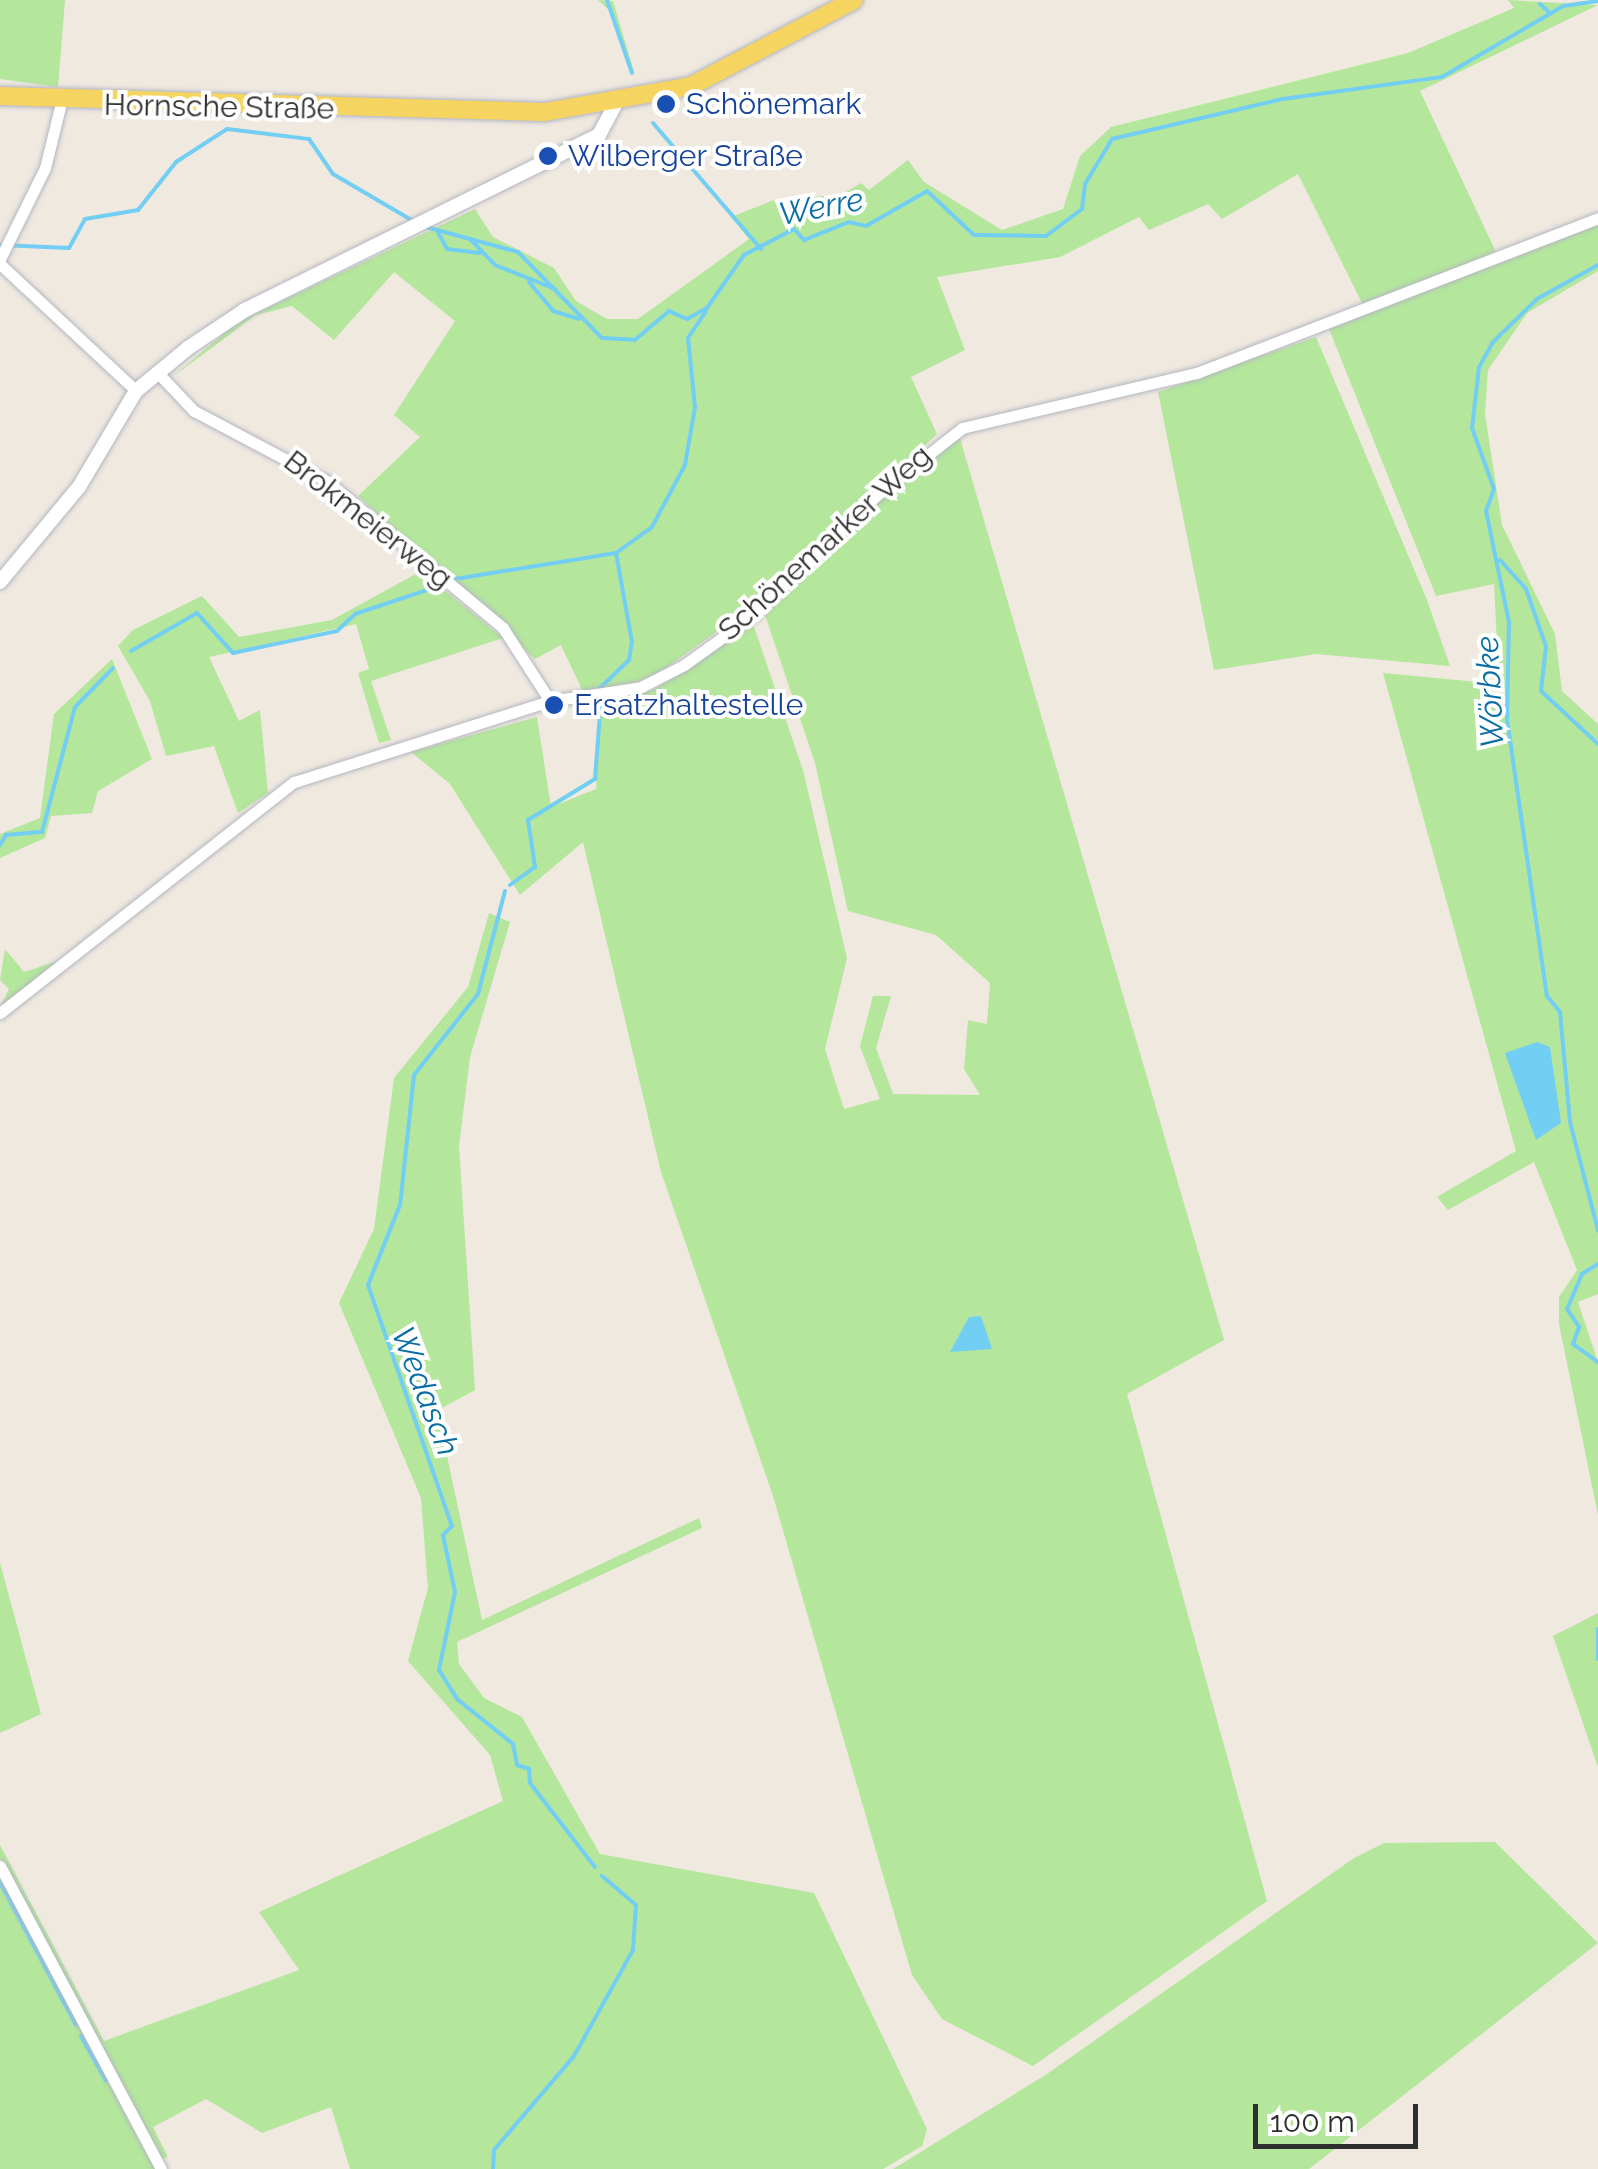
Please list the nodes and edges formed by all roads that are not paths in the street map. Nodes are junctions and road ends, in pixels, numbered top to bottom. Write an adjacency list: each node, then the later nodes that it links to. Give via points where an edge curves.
1 (854, 0): 3 (main road, via 714,70)
2 (0, 96): 4 (main road, Hornsche Straße)
3 (617, 102): 4 (main road, Hornsche Straße, via 438,112); 7 (street, via 599,135 245,310)
4 (61, 103): 6 (street, via 44,168)
5 (1598, 218): 10 (street, Schönemarker Weg, via 1198,373 962,428 877,495 755,614 684,665 641,687)
6 (2, 254): 8 (street)
7 (157, 372): 8 (street); 10 (street, Brokmeierweg, via 194,411 294,457 370,516 503,628)
8 (136, 391): 9 (street, via 79,488)
9 (0, 582)
10 (550, 702): 11 (street, Schönemarker Weg, via 294,782)
11 (0, 1012)
12 (0, 1866): 13 (street)
13 (161, 2169)

